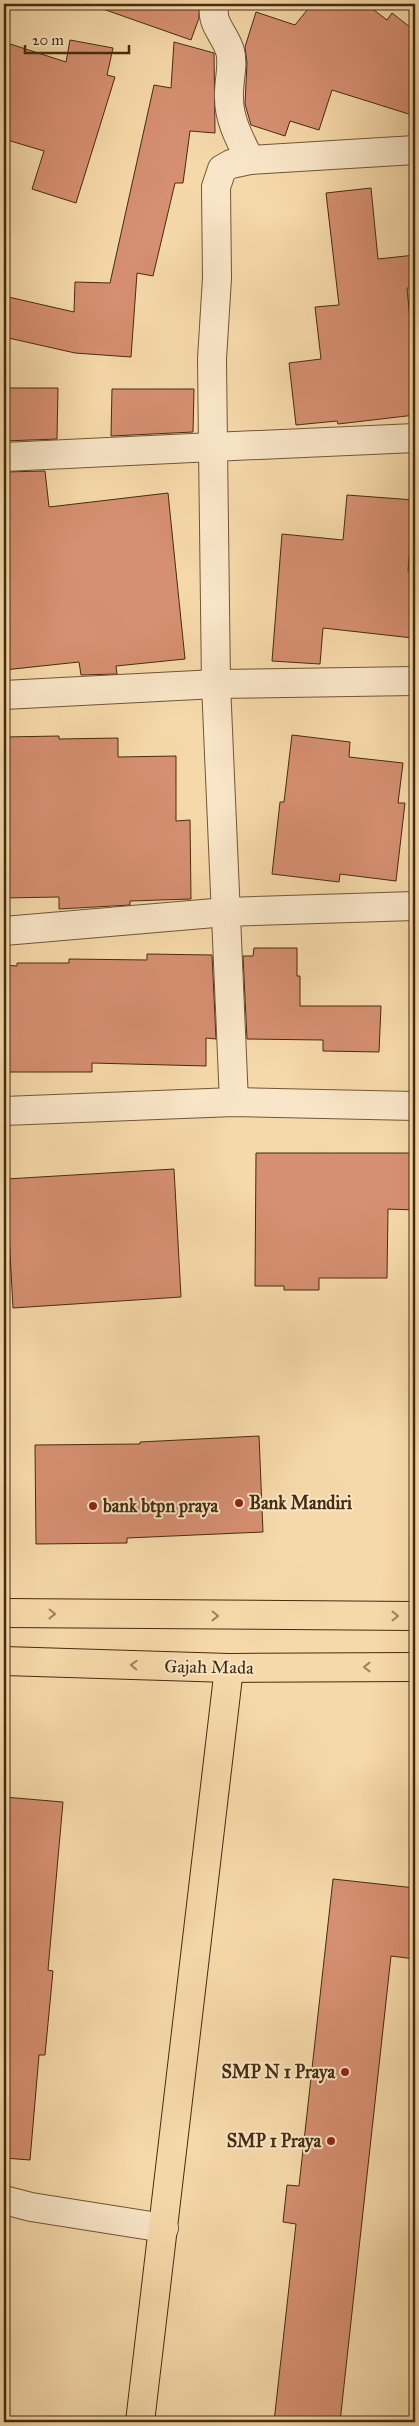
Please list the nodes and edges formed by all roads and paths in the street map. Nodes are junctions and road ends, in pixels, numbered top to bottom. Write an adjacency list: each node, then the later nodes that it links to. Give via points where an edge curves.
1 (215, 4): 3 (street, via 214,19 231,53 229,100 233,122)
2 (415, 150): 3 (street)
3 (250, 160): 5 (street, via 222,169 216,187)
4 (415, 438): 5 (street)
5 (213, 448): 6 (street); 8 (street)
6 (4, 457)
7 (415, 681): 8 (street)
8 (216, 684): 9 (street); 11 (street)
9 (4, 695)
10 (415, 906): 11 (street)
11 (226, 912): 12 (street); 13 (street)
12 (4, 930)
13 (234, 1102): 14 (street); 15 (street)
14 (415, 1106)
15 (4, 1111)
16 (4, 1613): 17 (main road, one-way to 17)
17 (415, 1616)
18 (4, 1661): 20 (main road, Gajah Mada, one-way to 18)
19 (415, 1667): 20 (main road, Gajah Mada, one-way to 20)
20 (229, 1668): 22 (main road)
21 (4, 2200): 22 (street)
22 (164, 2228): 23 (main road)
23 (140, 2422)

